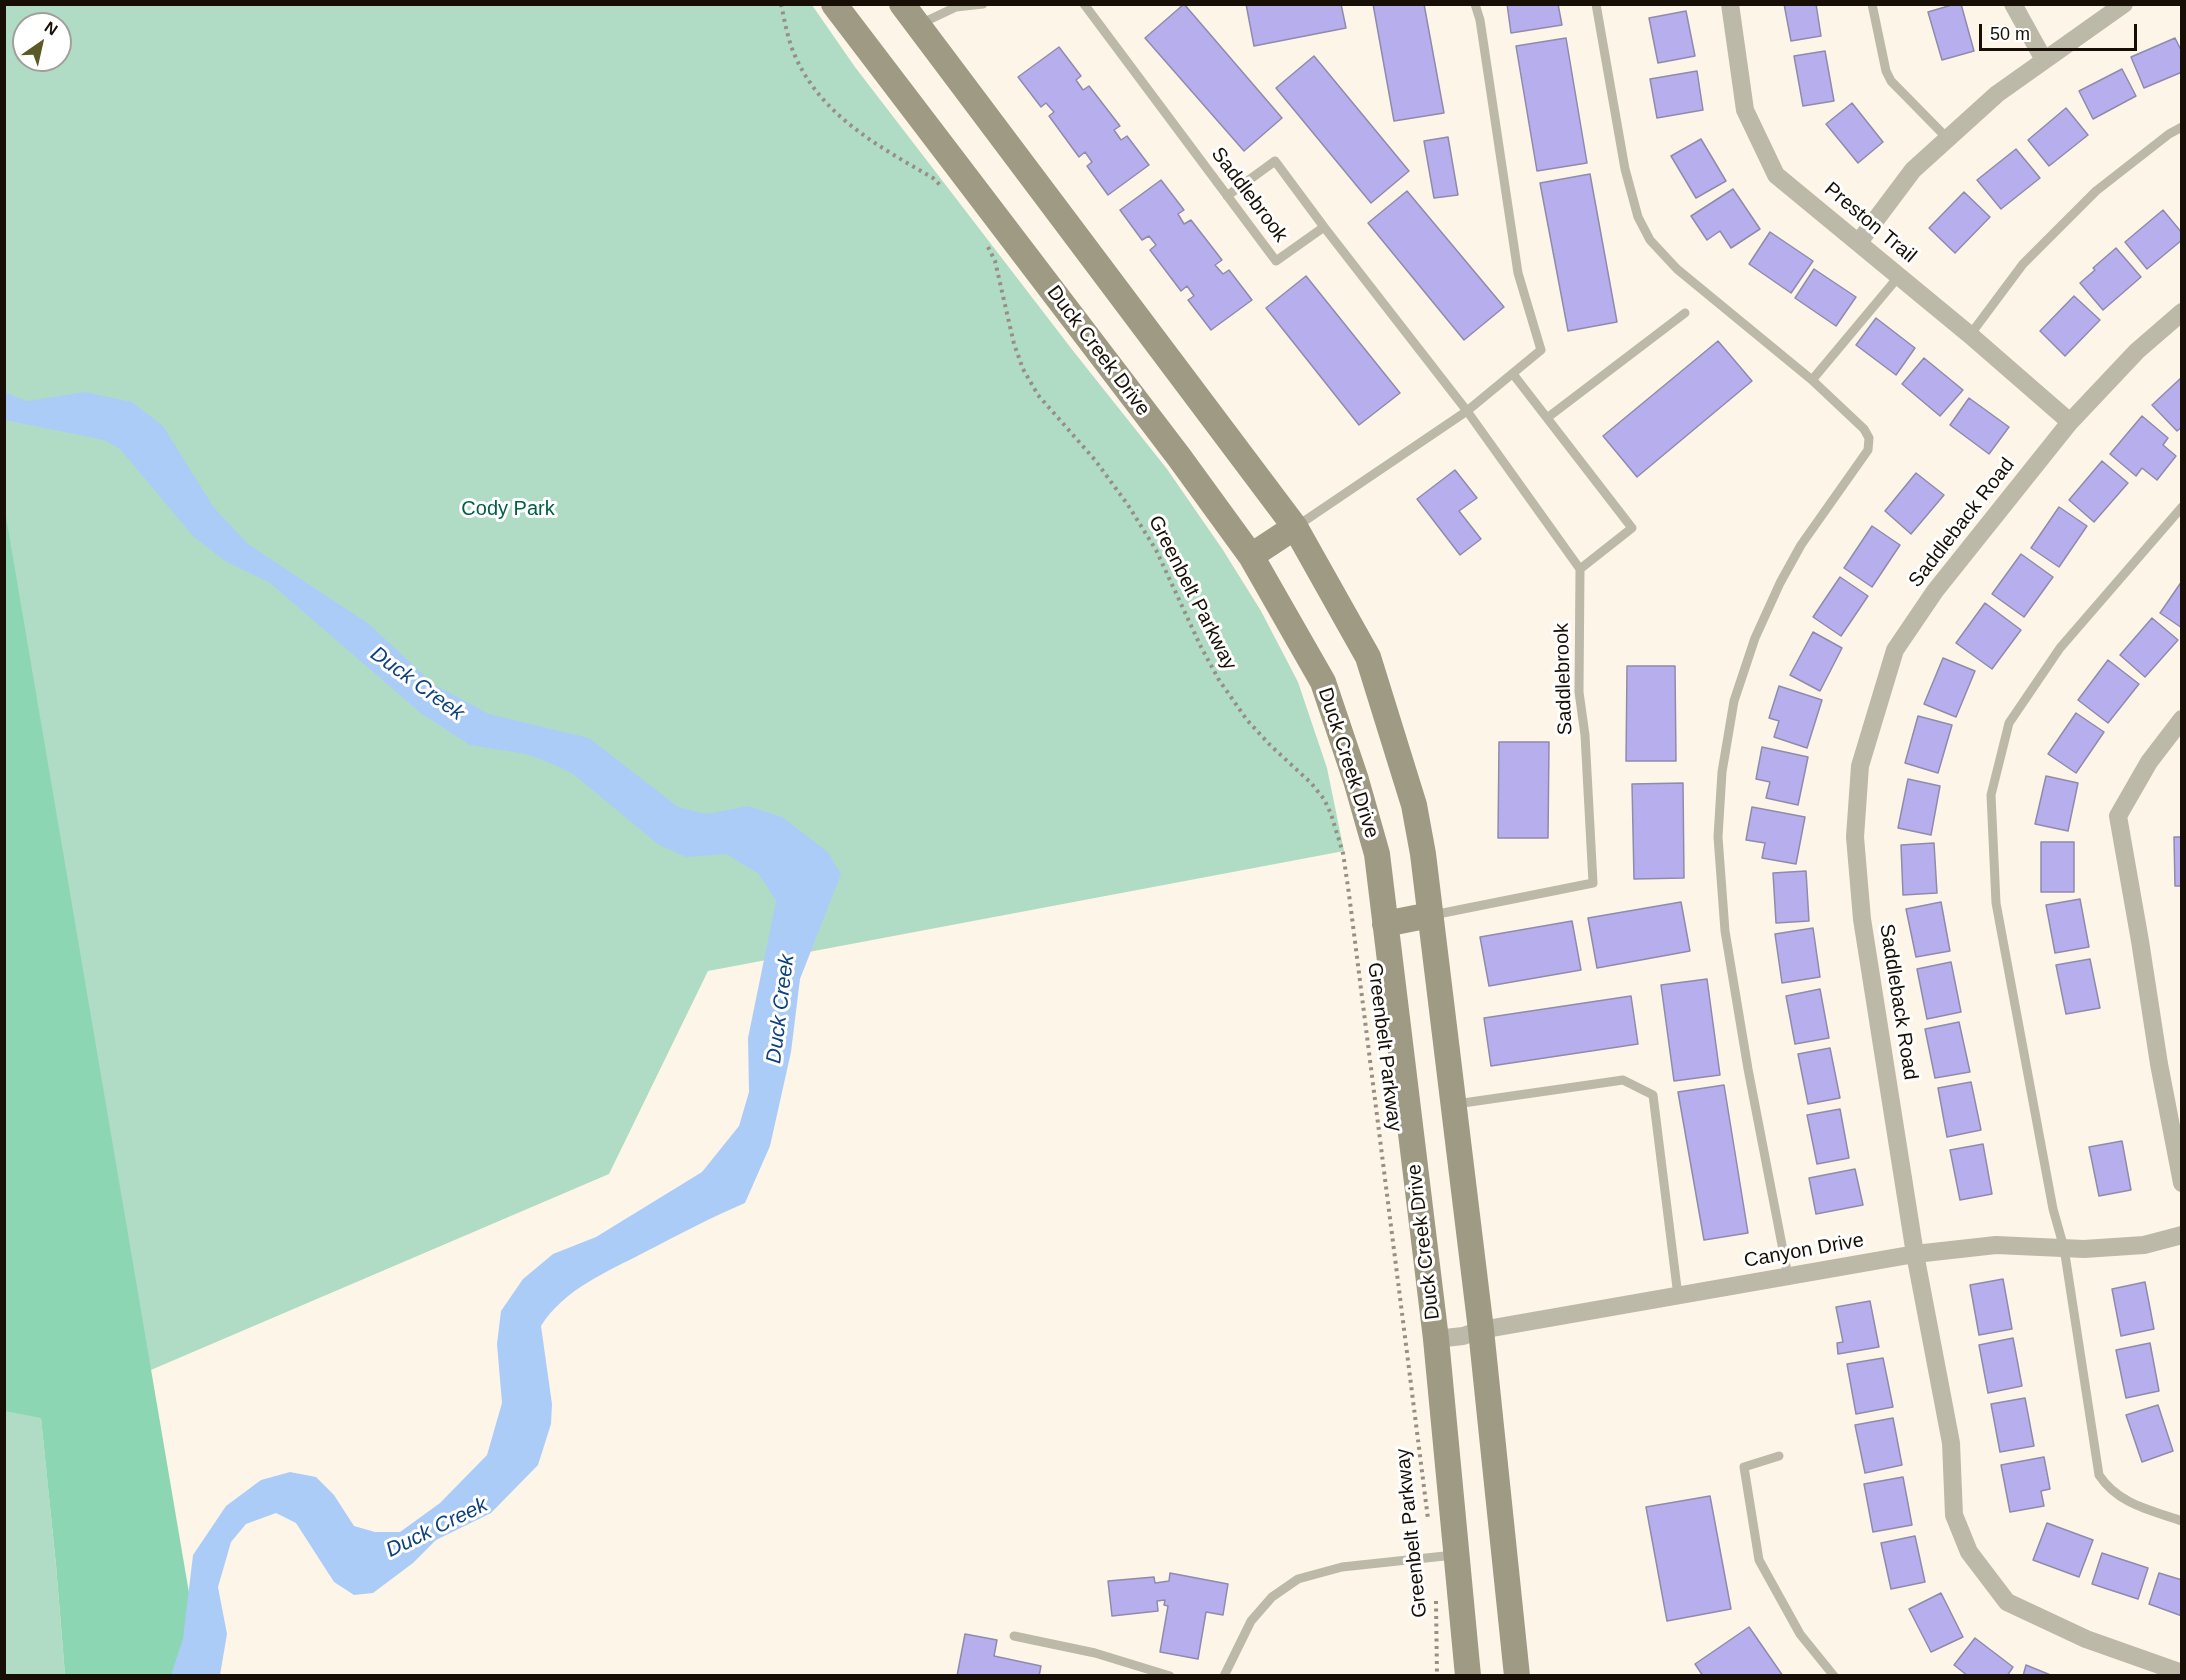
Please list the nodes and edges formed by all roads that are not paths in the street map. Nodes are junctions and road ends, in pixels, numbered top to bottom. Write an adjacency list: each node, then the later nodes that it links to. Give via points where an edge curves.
1 (834, 4): 29 (main road, Duck Creek Drive)
2 (902, 4): 11 (main road)
3 (983, 4): 11 (lane, via 956,7)
4 (1084, 4): 15 (lane, Saddlebrook)
5 (1475, 4): 22 (lane, via 1518,273 1541,350)
6 (1596, 4): 23 (lane, via 1625,169 1638,217 1650,240 1677,269)
7 (1730, 4): 17 (street, Preston Trail, via 1745,110 1776,175)
8 (1872, 4): 14 (lane, via 1891,81)
9 (2013, 4): 12 (street)
10 (2124, 4): 12 (street)
11 (918, 24): 28 (main road)
12 (2044, 60): 14 (street, via 1997,94)
13 (2181, 127): 21 (lane, via 2096,191 2023,264)
14 (1948, 139): 17 (street, via 1913,170)
15 (1227, 196): 16 (lane, Saddlebrook, via 1276,261); 16 (lane, via 1275,161)
16 (1324, 227): 24 (lane)
17 (1859, 242): 18 (street, Preston Trail)
18 (1899, 276): 21 (street, Preston Trail); 23 (lane)
19 (2181, 312): 26 (street, Saddleback Road, via 2137,351)
20 (1685, 313): 25 (lane)
21 (1970, 336): 26 (street, Preston Trail)
22 (1513, 374): 24 (lane); 25 (lane)
23 (1812, 380): 39 (lane, via 1864,429 1869,438 1868,450 1801,545 1755,638 1734,701 1722,772 1718,837 1725,931)
24 (1467, 411): 28 (lane); 30 (lane)
25 (1547, 418): 30 (lane, via 1632,528)
26 (2070, 422): 38 (street, Saddleback Road, via 1935,591 1895,650 1860,766 1855,837 1862,919)
27 (2181, 507): 37 (lane, via 2060,648 2009,723 1991,795 1996,903)
28 (1295, 527): 29 (main road); 32 (main road, via 1368,657 1414,805)
29 (1251, 556): 33 (main road, Duck Creek Drive, via 1323,682 1377,854)
30 (1580, 569): 32 (lane, Saddlebrook, via 1579,692 1593,883)
31 (2181, 719): 35 (street, via 2149,762 2118,816)
32 (1430, 915): 33 (main road); 34 (main road)
33 (1385, 924): 42 (main road, Duck Creek Drive)
34 (1454, 1104): 40 (lane, via 1623,1080 1653,1095); 41 (main road)
35 (2181, 1183)
36 (2181, 1235): 37 (street, Canyon Drive, via 2144,1245)
37 (2064, 1248): 38 (street, Canyon Drive, via 1996,1245); 44 (lane, via 2099,1475 2108,1489 2124,1500)
38 (1915, 1254): 39 (street, Canyon Drive); 47 (street, Saddleback Road, via 1951,1443 1954,1515 1969,1552 2007,1602 2086,1639)
39 (1788, 1276): 40 (street, Canyon Drive)
40 (1678, 1296): 41 (street, Canyon Drive)
41 (1481, 1330): 42 (street, Canyon Drive); 51 (main road)
42 (1436, 1339): 45 (main road, Duck Creek Drive)
43 (1779, 1456): 52 (lane, via 1744,1467 1759,1560 1800,1634)
44 (2181, 1521)
45 (1455, 1555): 49 (lane, via 1342,1567 1298,1579 1272,1597 1251,1622); 50 (main road, Duck Creek Drive)
46 (1014, 1636): 48 (lane, via 1095,1653)
47 (2181, 1673)
48 (1170, 1676)
49 (1224, 1676)
50 (1468, 1676)
51 (1517, 1676)
52 (1834, 1676)

